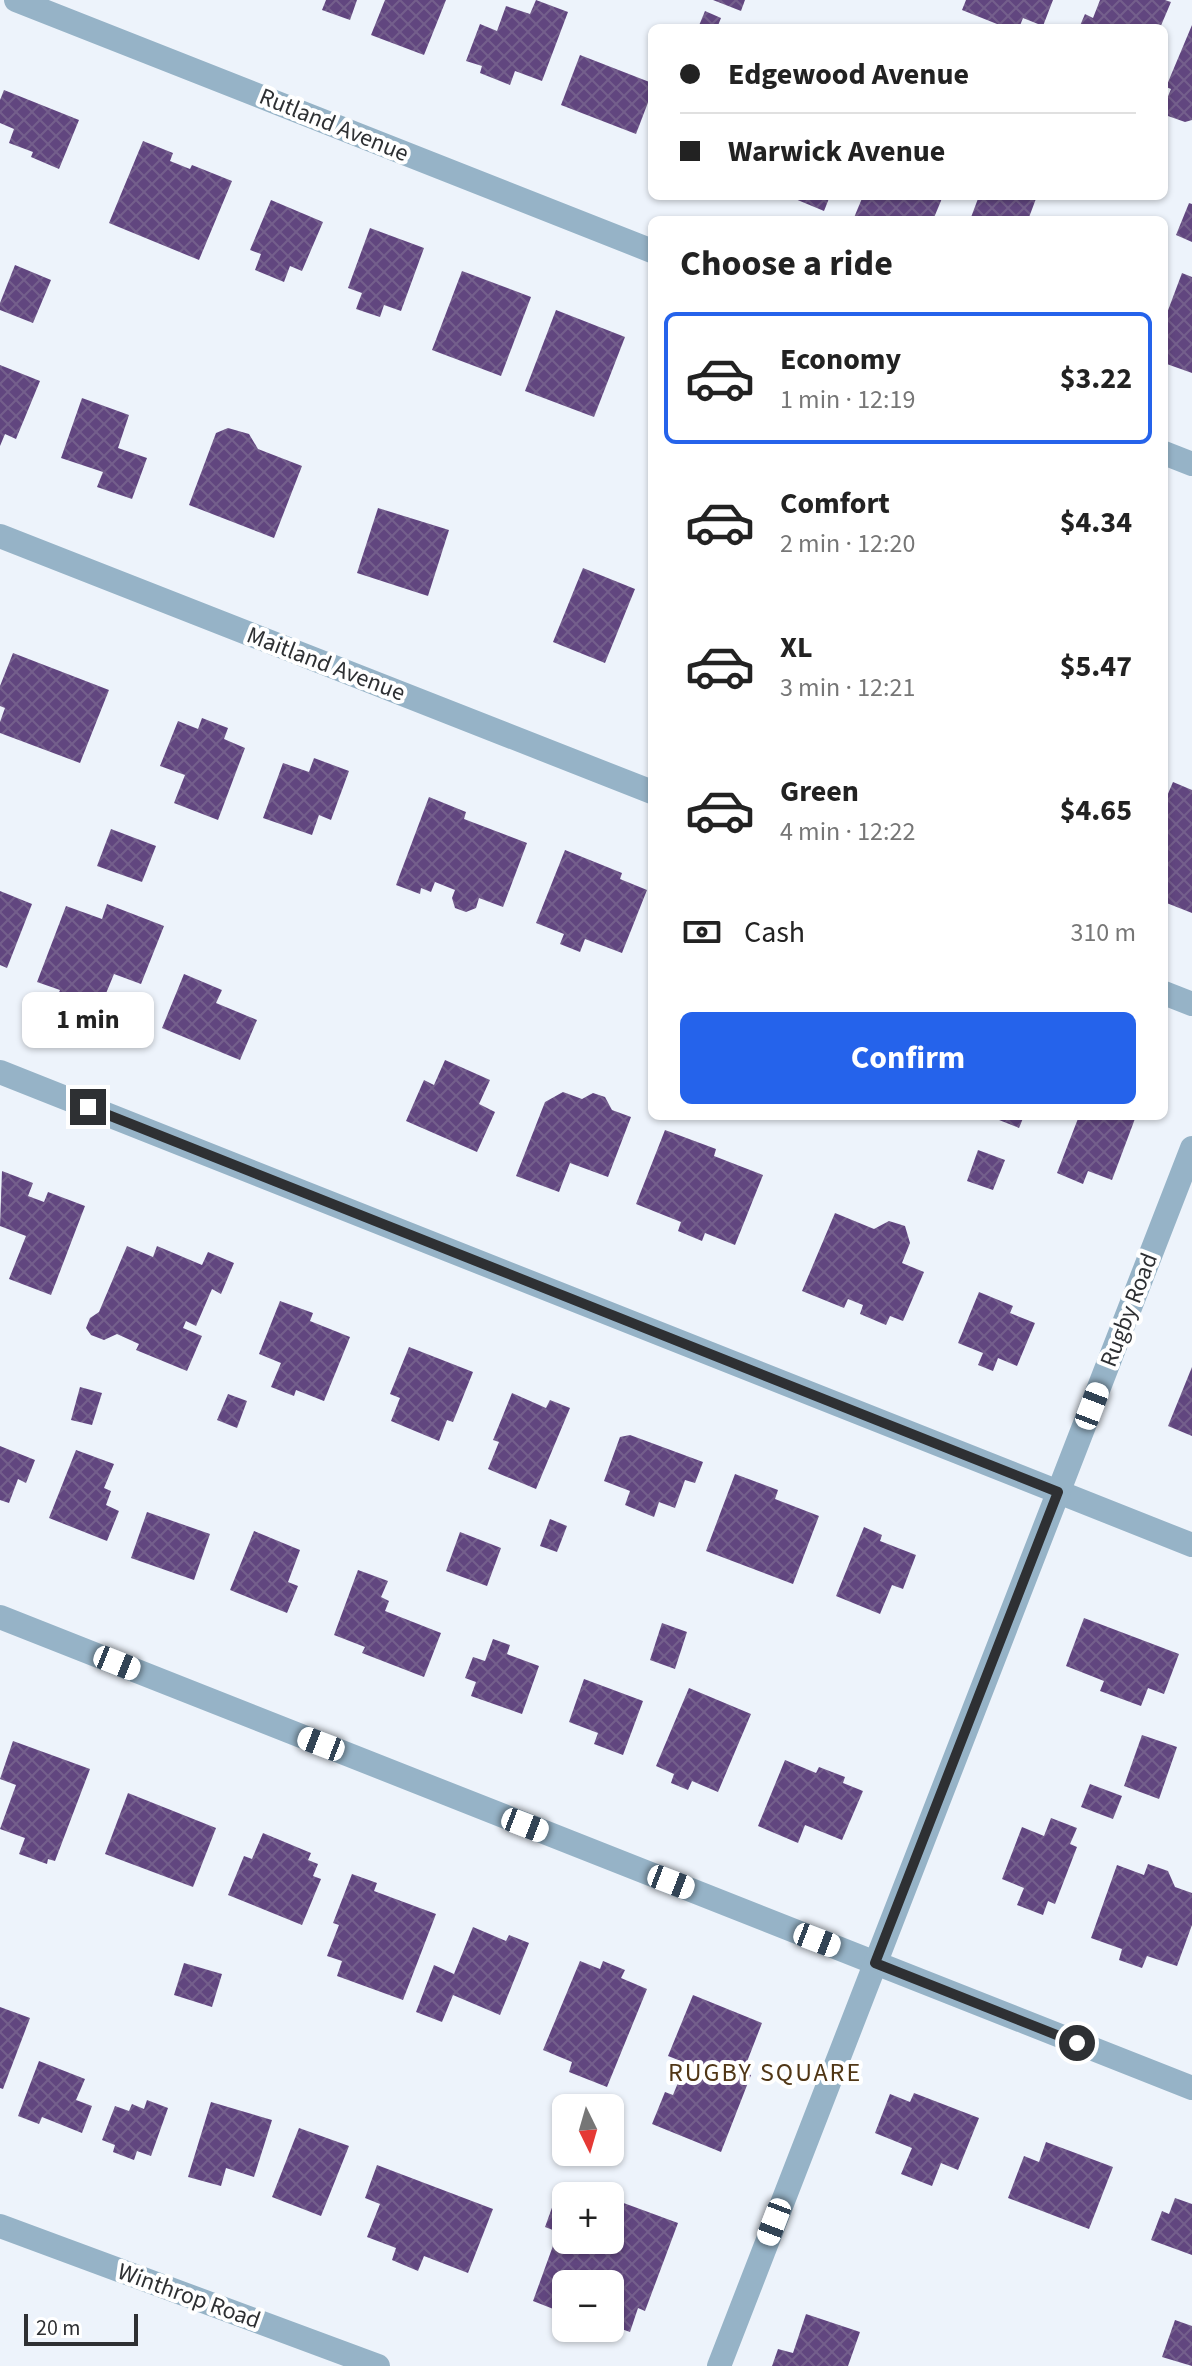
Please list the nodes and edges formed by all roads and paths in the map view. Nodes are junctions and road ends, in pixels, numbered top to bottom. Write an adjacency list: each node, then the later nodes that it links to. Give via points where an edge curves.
1 (16, 0): 2 (street, Rutland Avenue)
2 (648, 249)
3 (1168, 455): 4 (street)
4 (1192, 464)
5 (0, 536): 6 (street, Maitland Avenue)
6 (648, 790)
7 (1168, 995): 8 (street)
8 (1192, 1004)
9 (0, 1072): 11 (street)
10 (1192, 1148): 11 (street, Rugby Road)
11 (1058, 1492): 12 (street); 14 (street, Rugby Road)
12 (1192, 1545)
13 (0, 1617): 14 (street)
14 (875, 1963): 15 (street); 18 (street, Rugby Road)
15 (1192, 2088)
16 (0, 2226): 17 (street, Winthrop Road)
17 (378, 2366)
18 (719, 2366)

